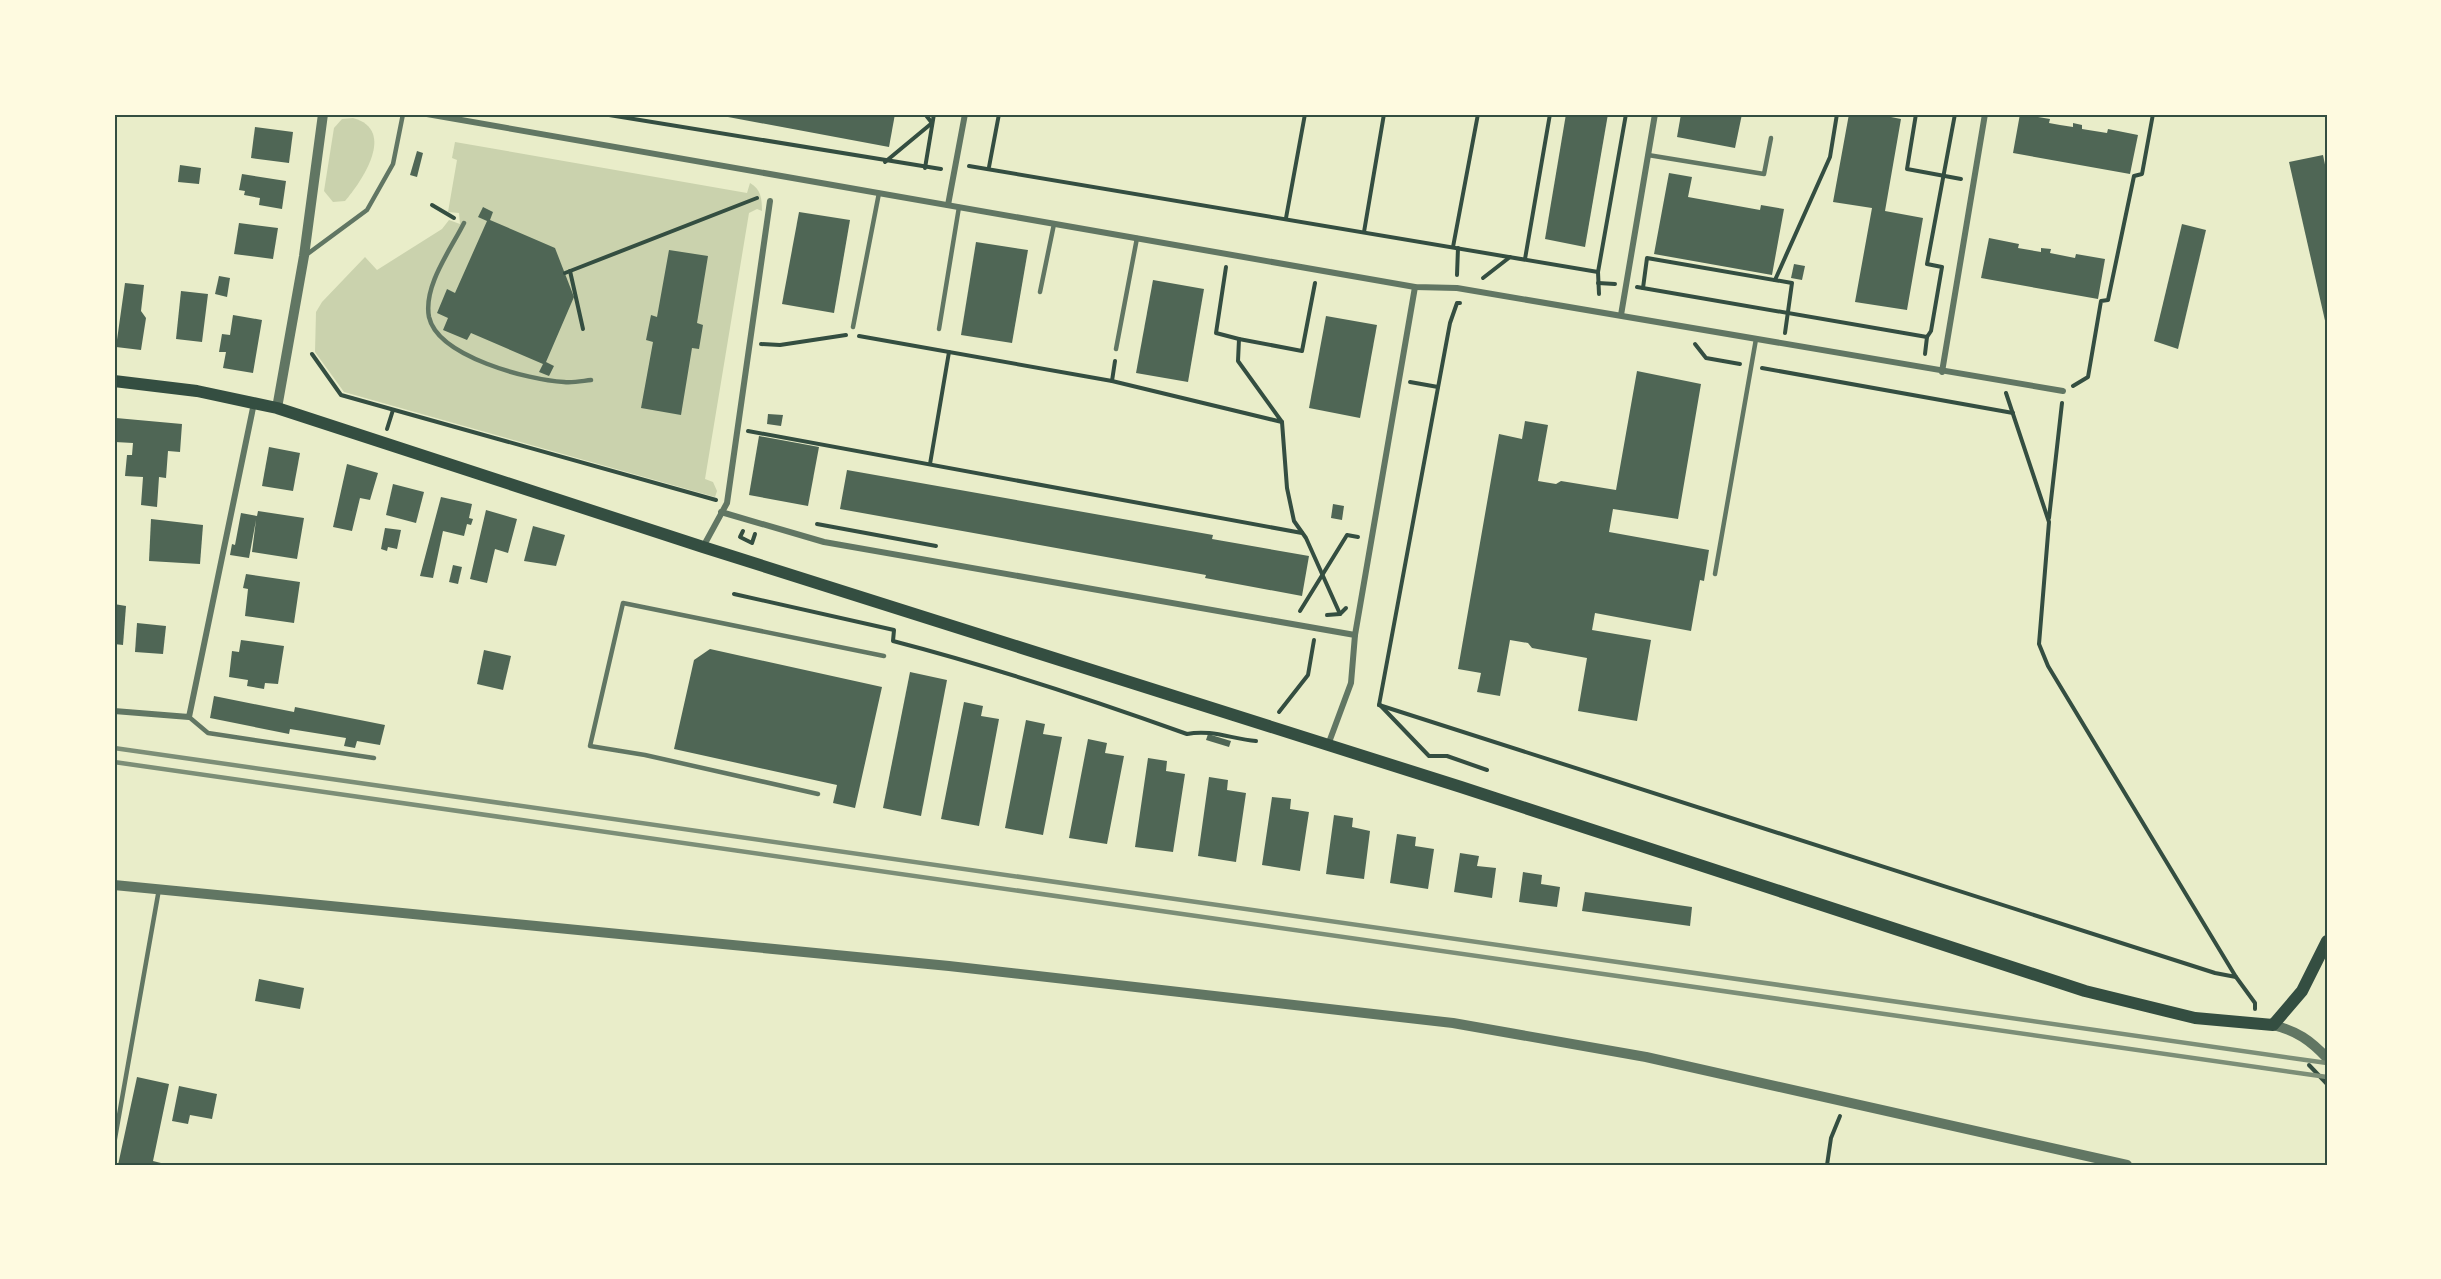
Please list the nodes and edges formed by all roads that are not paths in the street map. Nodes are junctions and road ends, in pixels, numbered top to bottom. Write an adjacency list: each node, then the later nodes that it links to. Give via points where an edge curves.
1 (323, 114): 16 (street)
2 (403, 114): 16 (lane, via 393,164 367,210)
3 (427, 114): 9 (street)
4 (965, 114): 11 (street)
5 (1655, 114): 8 (street)
6 (1985, 114): 24 (street)
7 (1771, 138): 8 (lane, via 1764,174)
8 (1648, 155): 19 (street)
9 (879, 193): 11 (street); 20 (lane)
10 (770, 201): 30 (street, via 727,503)
11 (948, 205): 12 (street)
12 (959, 207): 14 (street); 21 (lane)
13 (464, 223): 25 (lane, via 431,292 429,317 440,334 454,348 503,370 566,383)
14 (1054, 224): 15 (street); 18 (lane)
15 (1137, 238): 17 (street); 23 (lane)
16 (304, 256): 29 (street)
17 (1415, 286): 19 (street, via 1468,289); 33 (street)
18 (1040, 292)
19 (1621, 315): 22 (street)
20 (853, 327)
21 (939, 329)
22 (1756, 339): 24 (street); 32 (lane)
23 (1116, 349)
24 (1942, 372): 27 (street)
25 (591, 380)
26 (114, 381): 28 (main road)
27 (2063, 391)
28 (255, 402): 29 (main road); 36 (street)
29 (277, 408): 31 (main road)
30 (722, 512): 31 (street); 33 (street, via 824,542)
31 (703, 547): 37 (main road)
32 (1715, 574)
33 (1355, 635): 37 (street, via 1351,683)
34 (884, 656): 39 (lane, via 623,603 590,746)
35 (114, 711): 36 (street)
36 (189, 717): 38 (lane, via 208,733)
37 (1328, 745): 43 (main road, via 2085,991 2195,1018)
38 (375, 758)
39 (818, 794)
40 (114, 885): 41 (street)
41 (159, 889): 45 (lane); 46 (street, via 949,966 1453,1023 1646,1057)
42 (2327, 941): 43 (main road, via 2302,991)
43 (2273, 1025): 44 (street, via 2309,1039)
44 (2327, 1058)
45 (114, 1144)
46 (2127, 1165)

